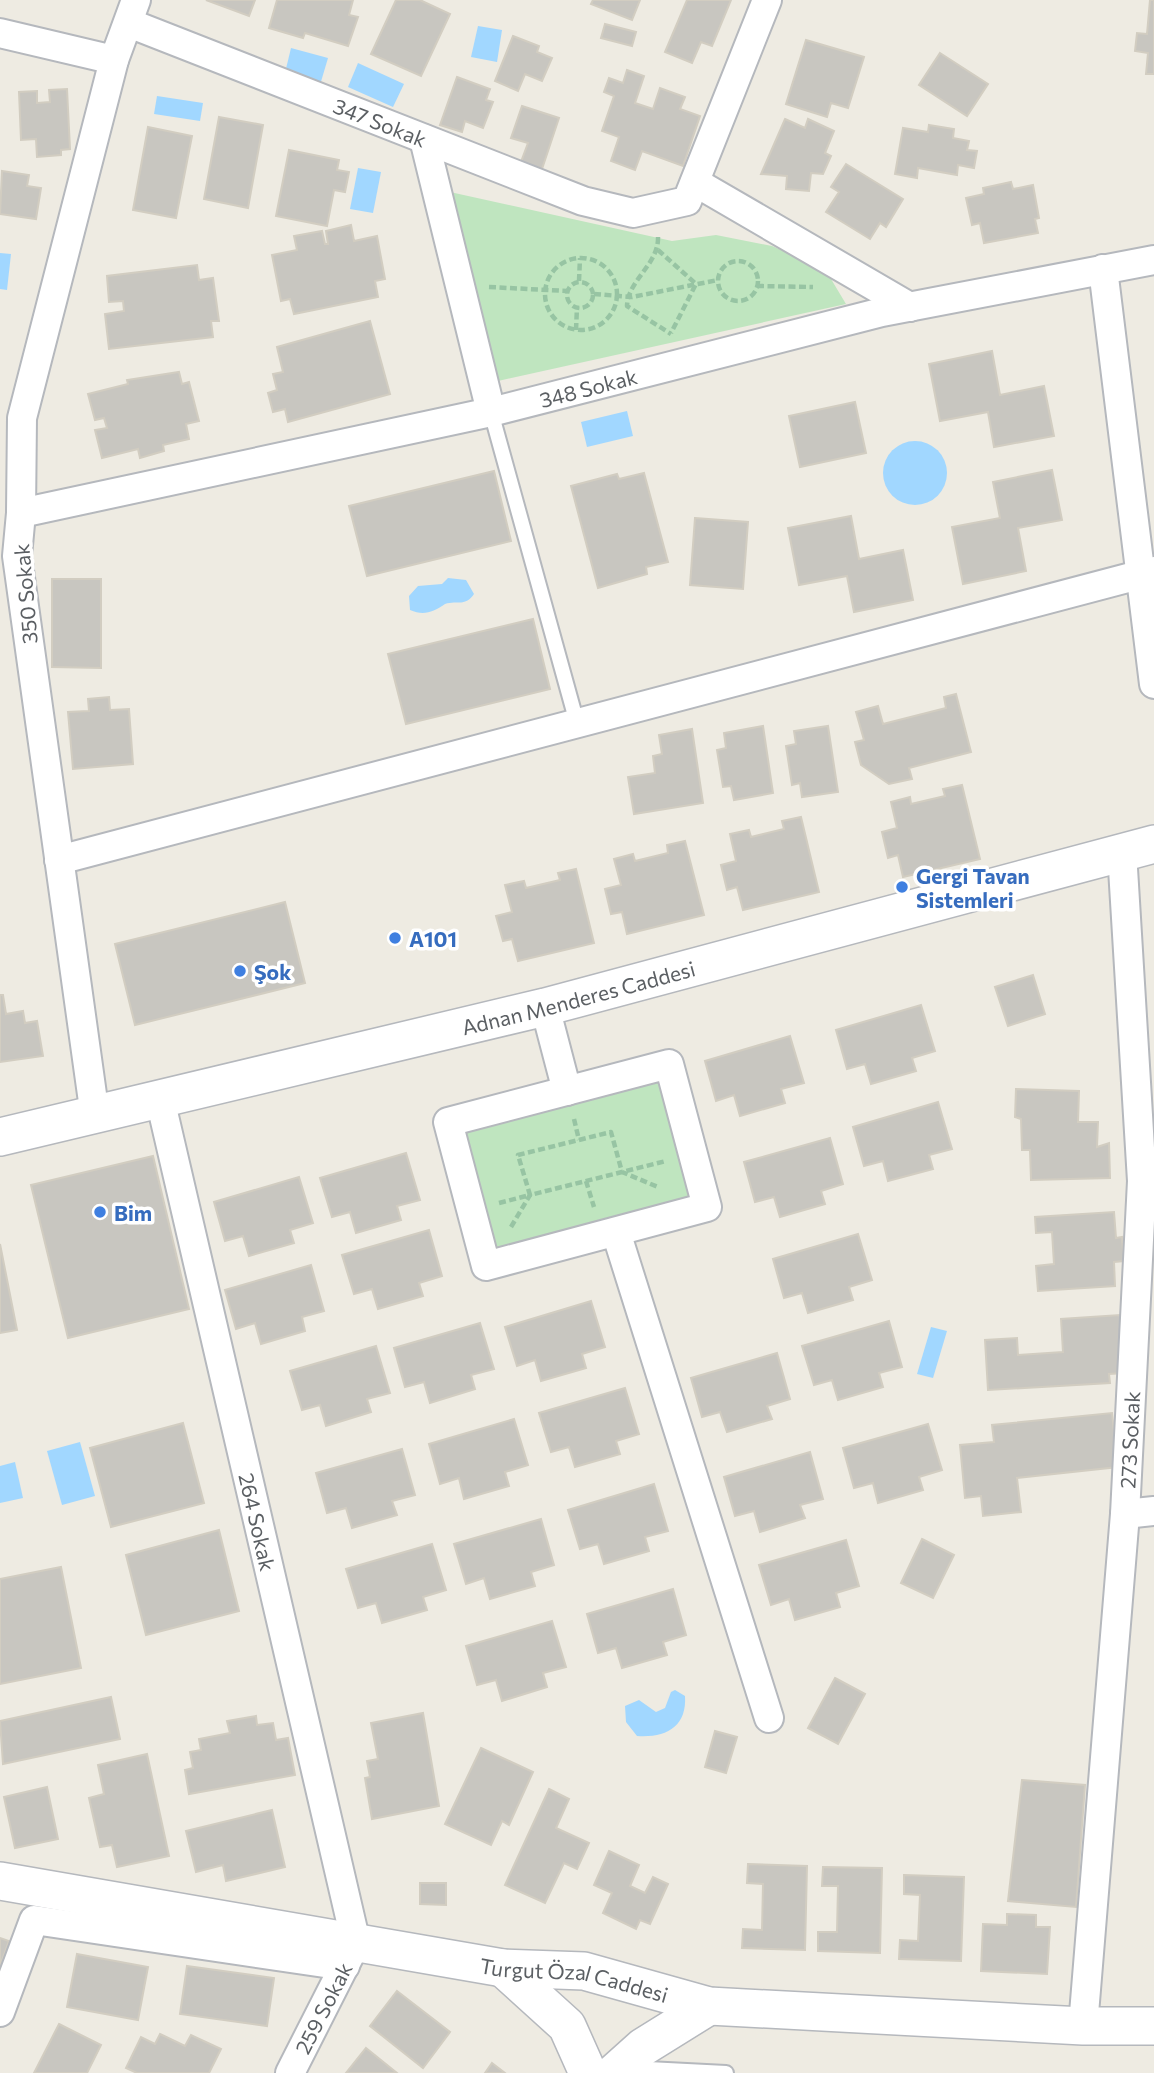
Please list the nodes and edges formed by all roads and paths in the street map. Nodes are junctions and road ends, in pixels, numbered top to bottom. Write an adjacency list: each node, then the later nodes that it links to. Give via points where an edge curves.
1 (767, 0): 6 (street)
2 (132, 11): 4 (street, 350 Sokak); 5 (street, 347 Sokak)
3 (0, 33): 4 (street)
4 (114, 60): 27 (street, 350 Sokak)
5 (424, 139): 7 (street, 347 Sokak, via 583,201); 16 (street)
6 (695, 182): 7 (street, via 687,201); 22 (street)
7 (645, 210): 8 (path)
8 (658, 250): 14 (path); 20 (path)
9 (580, 258): 12 (path); 15 (path, via 557,267); 19 (path, via 603,265 611,274)
10 (1154, 260): 11 (street, 348 Sokak)
11 (1103, 269): 22 (street, 348 Sokak); 29 (street)
12 (579, 281): 17 (path); 18 (path, via 587,283)
13 (718, 281): 13 (path, via 722,268 734,261 748,263 758,279 755,292 738,302 721,293); 14 (path)
14 (696, 284): 20 (path); 24 (path)
15 (545, 288): 16 (path); 17 (path); 23 (path, via 548,311 555,320)
16 (461, 289): 26 (street)
17 (567, 291): 21 (path, via 568,300)
18 (593, 294): 19 (path); 21 (path, via 589,305)
19 (617, 297): 20 (path); 23 (path, via 608,318 588,330)
20 (627, 297): 24 (path, via 627,306)
21 (577, 307): 23 (path)
22 (910, 307): 25 (street, 348 Sokak)
23 (576, 330)
24 (671, 333): 25 (path)
25 (684, 363): 26 (street, 348 Sokak)
26 (491, 412): 28 (street, 348 Sokak); 31 (lane)
27 (11, 420): 28 (street, 350 Sokak)
28 (21, 513): 33 (street, 350 Sokak, via 17,556)
29 (1148, 573): 30 (street); 31 (street)
30 (1154, 684)
31 (577, 723): 33 (street)
32 (1138, 848): 34 (street, Adnan Menderes Caddesi); 41 (street, 273 Sokak)
33 (59, 860): 37 (street, 350 Sokak)
34 (545, 1007): 35 (street); 36 (street, Adnan Menderes Caddesi)
35 (567, 1091): 39 (street, via 669,1064); 44 (street, via 448,1122)
36 (160, 1099): 37 (street, Adnan Menderes Caddesi); 49 (street, 264 Sokak)
37 (94, 1116): 38 (street, Adnan Menderes Caddesi)
38 (0, 1138)
39 (693, 1154): 40 (path); 43 (street, via 707,1207)
40 (622, 1172): 42 (path); 42 (path, via 611,1132 518,1155)
41 (1148, 1181): 46 (street, 273 Sokak)
42 (530, 1195): 44 (path)
43 (616, 1232): 44 (street); 47 (street)
44 (486, 1266)
45 (1154, 1511): 46 (street)
46 (1125, 1514): 53 (street, 273 Sokak)
47 (769, 1718)
48 (0, 1881): 49 (street, Turgut Özal Caddesi)
49 (351, 1955): 50 (street, Turgut Özal Caddesi); 52 (street, via 34,1920); 56 (street, 259 Sokak)
50 (503, 1968): 51 (street, Turgut Özal Caddesi, via 584,1971); 55 (street, via 567,2026)
51 (709, 2006): 53 (street, Turgut Özal Caddesi); 55 (street)
52 (0, 2012)
53 (1083, 2026): 54 (street, Turgut Özal Caddesi)
54 (1154, 2026)
55 (607, 2071): 57 (lane)
56 (290, 2073)
57 (726, 2073)

